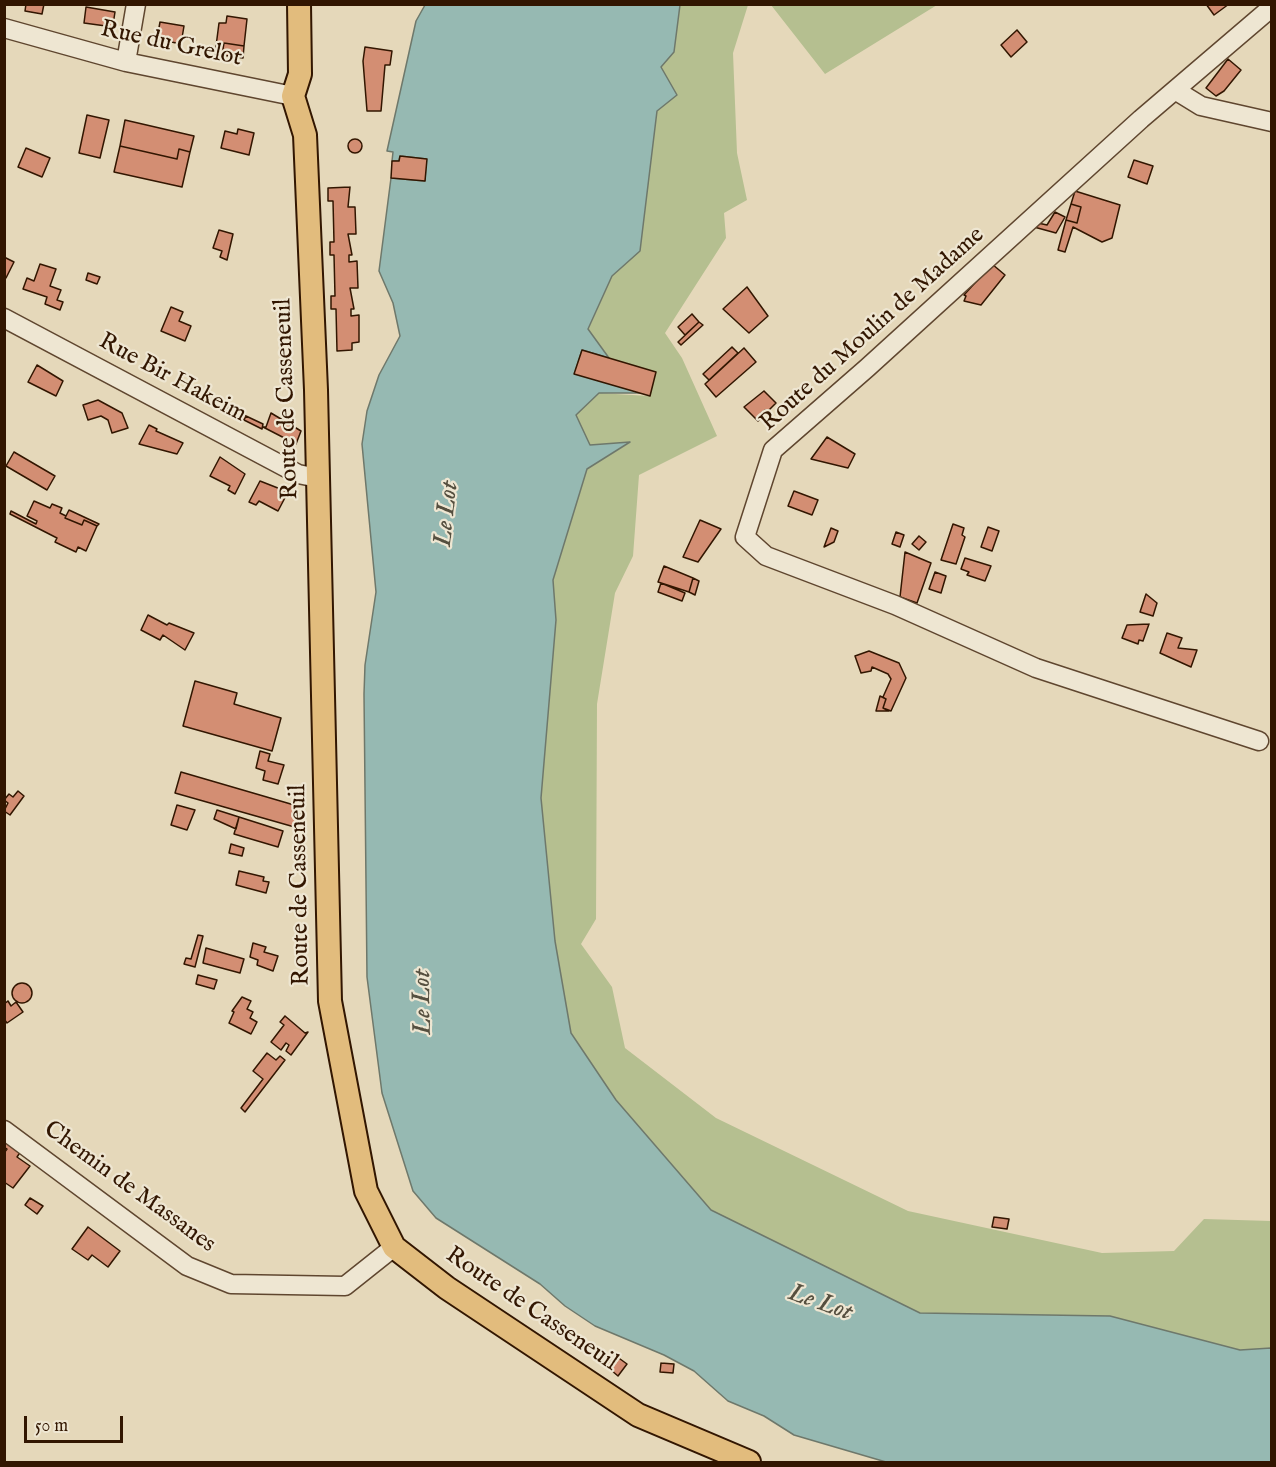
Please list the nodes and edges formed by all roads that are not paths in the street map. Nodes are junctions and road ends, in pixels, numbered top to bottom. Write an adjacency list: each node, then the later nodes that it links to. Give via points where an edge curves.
1 (136, 4): 5 (street)
2 (299, 4): 7 (main road, via 300,74)
3 (1272, 7): 6 (street, Route du Moulin de Madame)
4 (4, 28): 5 (street, Rue du Grelot)
5 (126, 62): 7 (street, Rue du Grelot)
6 (1175, 90): 8 (street, via 1201,106); 11 (street, Route du Moulin de Madame, via 773,450 745,537 766,556 895,605 1036,668)
7 (292, 96): 10 (main road, Route de Casseneuil, via 305,135)
8 (1272, 122)
9 (4, 318): 10 (street, Rue Bir Hakeim, via 298,474)
10 (318, 478): 13 (main road, Route de Casseneuil, via 330,1001 366,1191)
11 (1259, 741)
12 (4, 1130): 13 (street, Chemin de Massanes, via 187,1266 231,1284 345,1286)
13 (394, 1247): 14 (main road, Route de Casseneuil, via 447,1288 638,1415)
14 (743, 1461)

